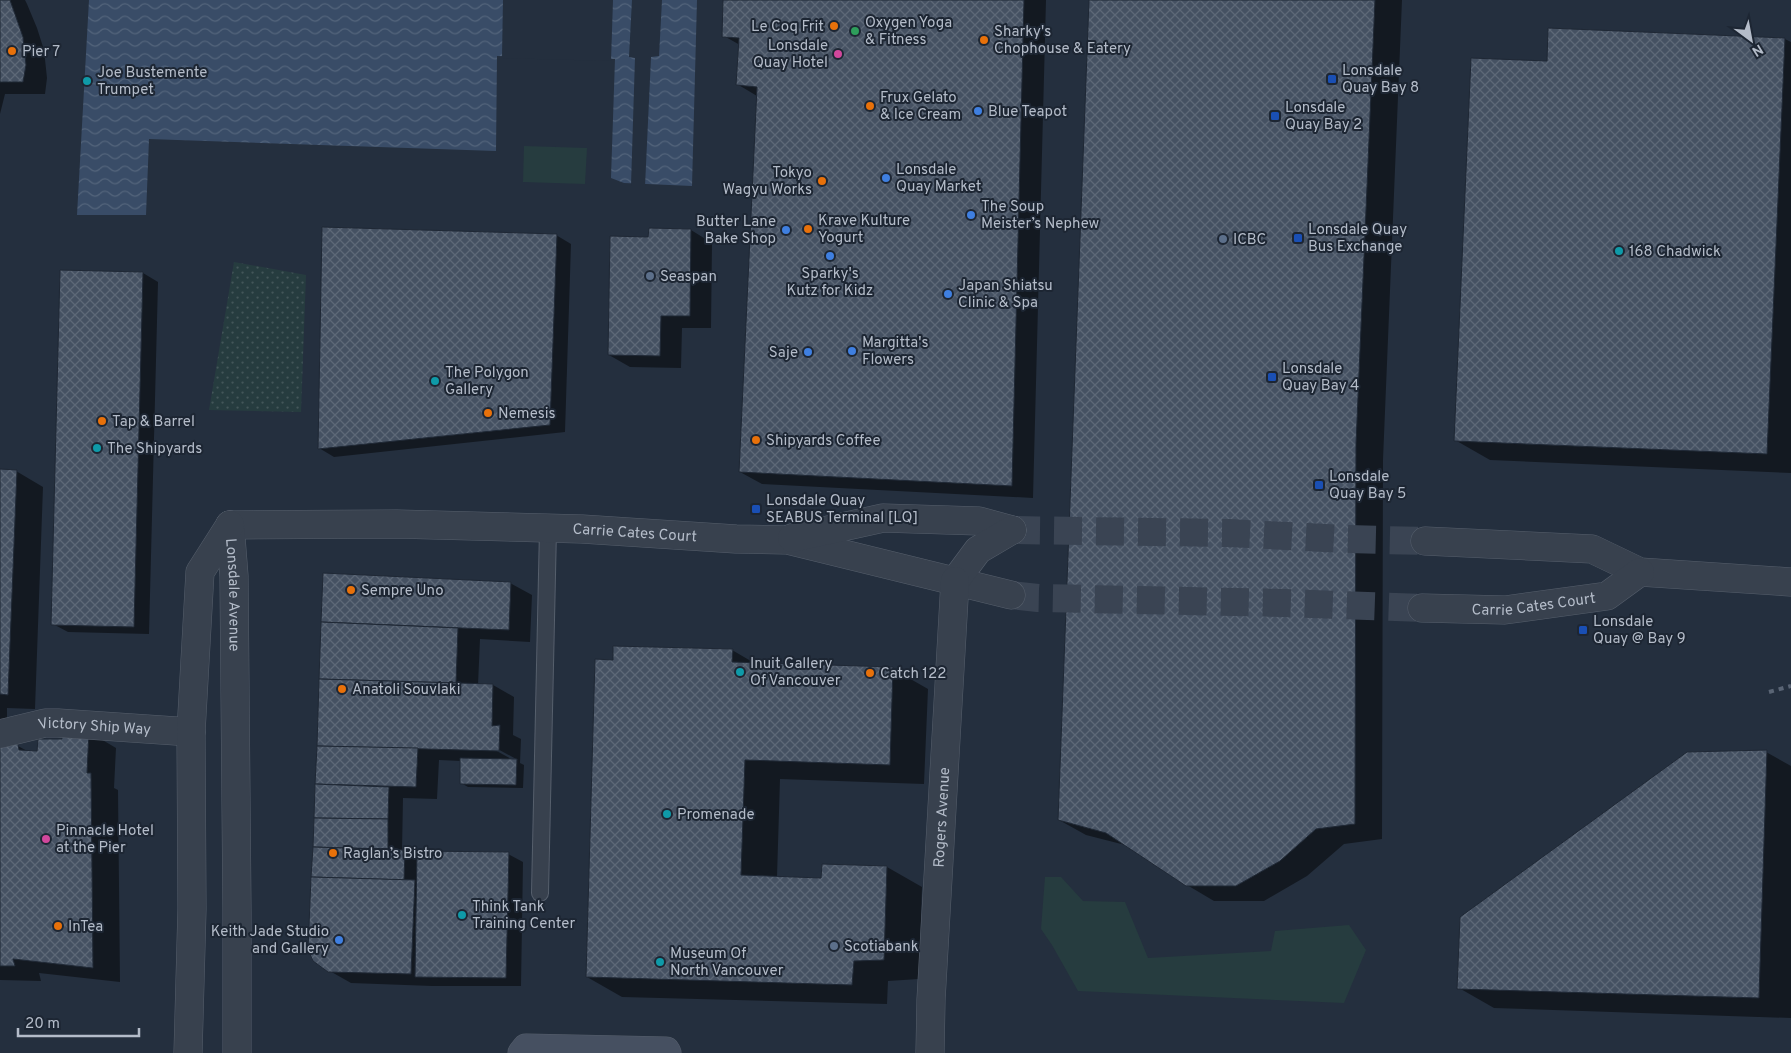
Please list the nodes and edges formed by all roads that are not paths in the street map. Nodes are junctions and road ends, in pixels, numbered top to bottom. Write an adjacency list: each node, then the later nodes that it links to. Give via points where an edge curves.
1 (230, 525): 2 (street, Carrie Cates Court, via 397,524); 10 (street, Lonsdale Avenue, via 200,572); 14 (street, Lonsdale Avenue, via 234,576 238,911)
2 (548, 528): 3 (street, Carrie Cates Court); 12 (lane)
3 (787, 540): 6 (street, Carrie Cates Court); 6 (street, via 883,518 978,521 1012,530 978,550)
4 (1425, 541): 5 (street, via 1592,549)
5 (1640, 572): 7 (street); 9 (street, Carrie Cates Court, via 1608,596 1505,610)
6 (955, 581): 8 (street, Carrie Cates Court); 17 (street, Rogers Avenue)
7 (1791, 582)
8 (1011, 595)
9 (1422, 608)
10 (191, 732): 11 (street, Victory Ship Way, via 58,723); 13 (street, Lonsdale Avenue, via 192,908)
11 (0, 734)
12 (540, 893)
13 (188, 1053)
14 (236, 1053)
15 (522, 1053): 16 (main road, via 526,1048)
16 (668, 1053)
17 (930, 1053)

